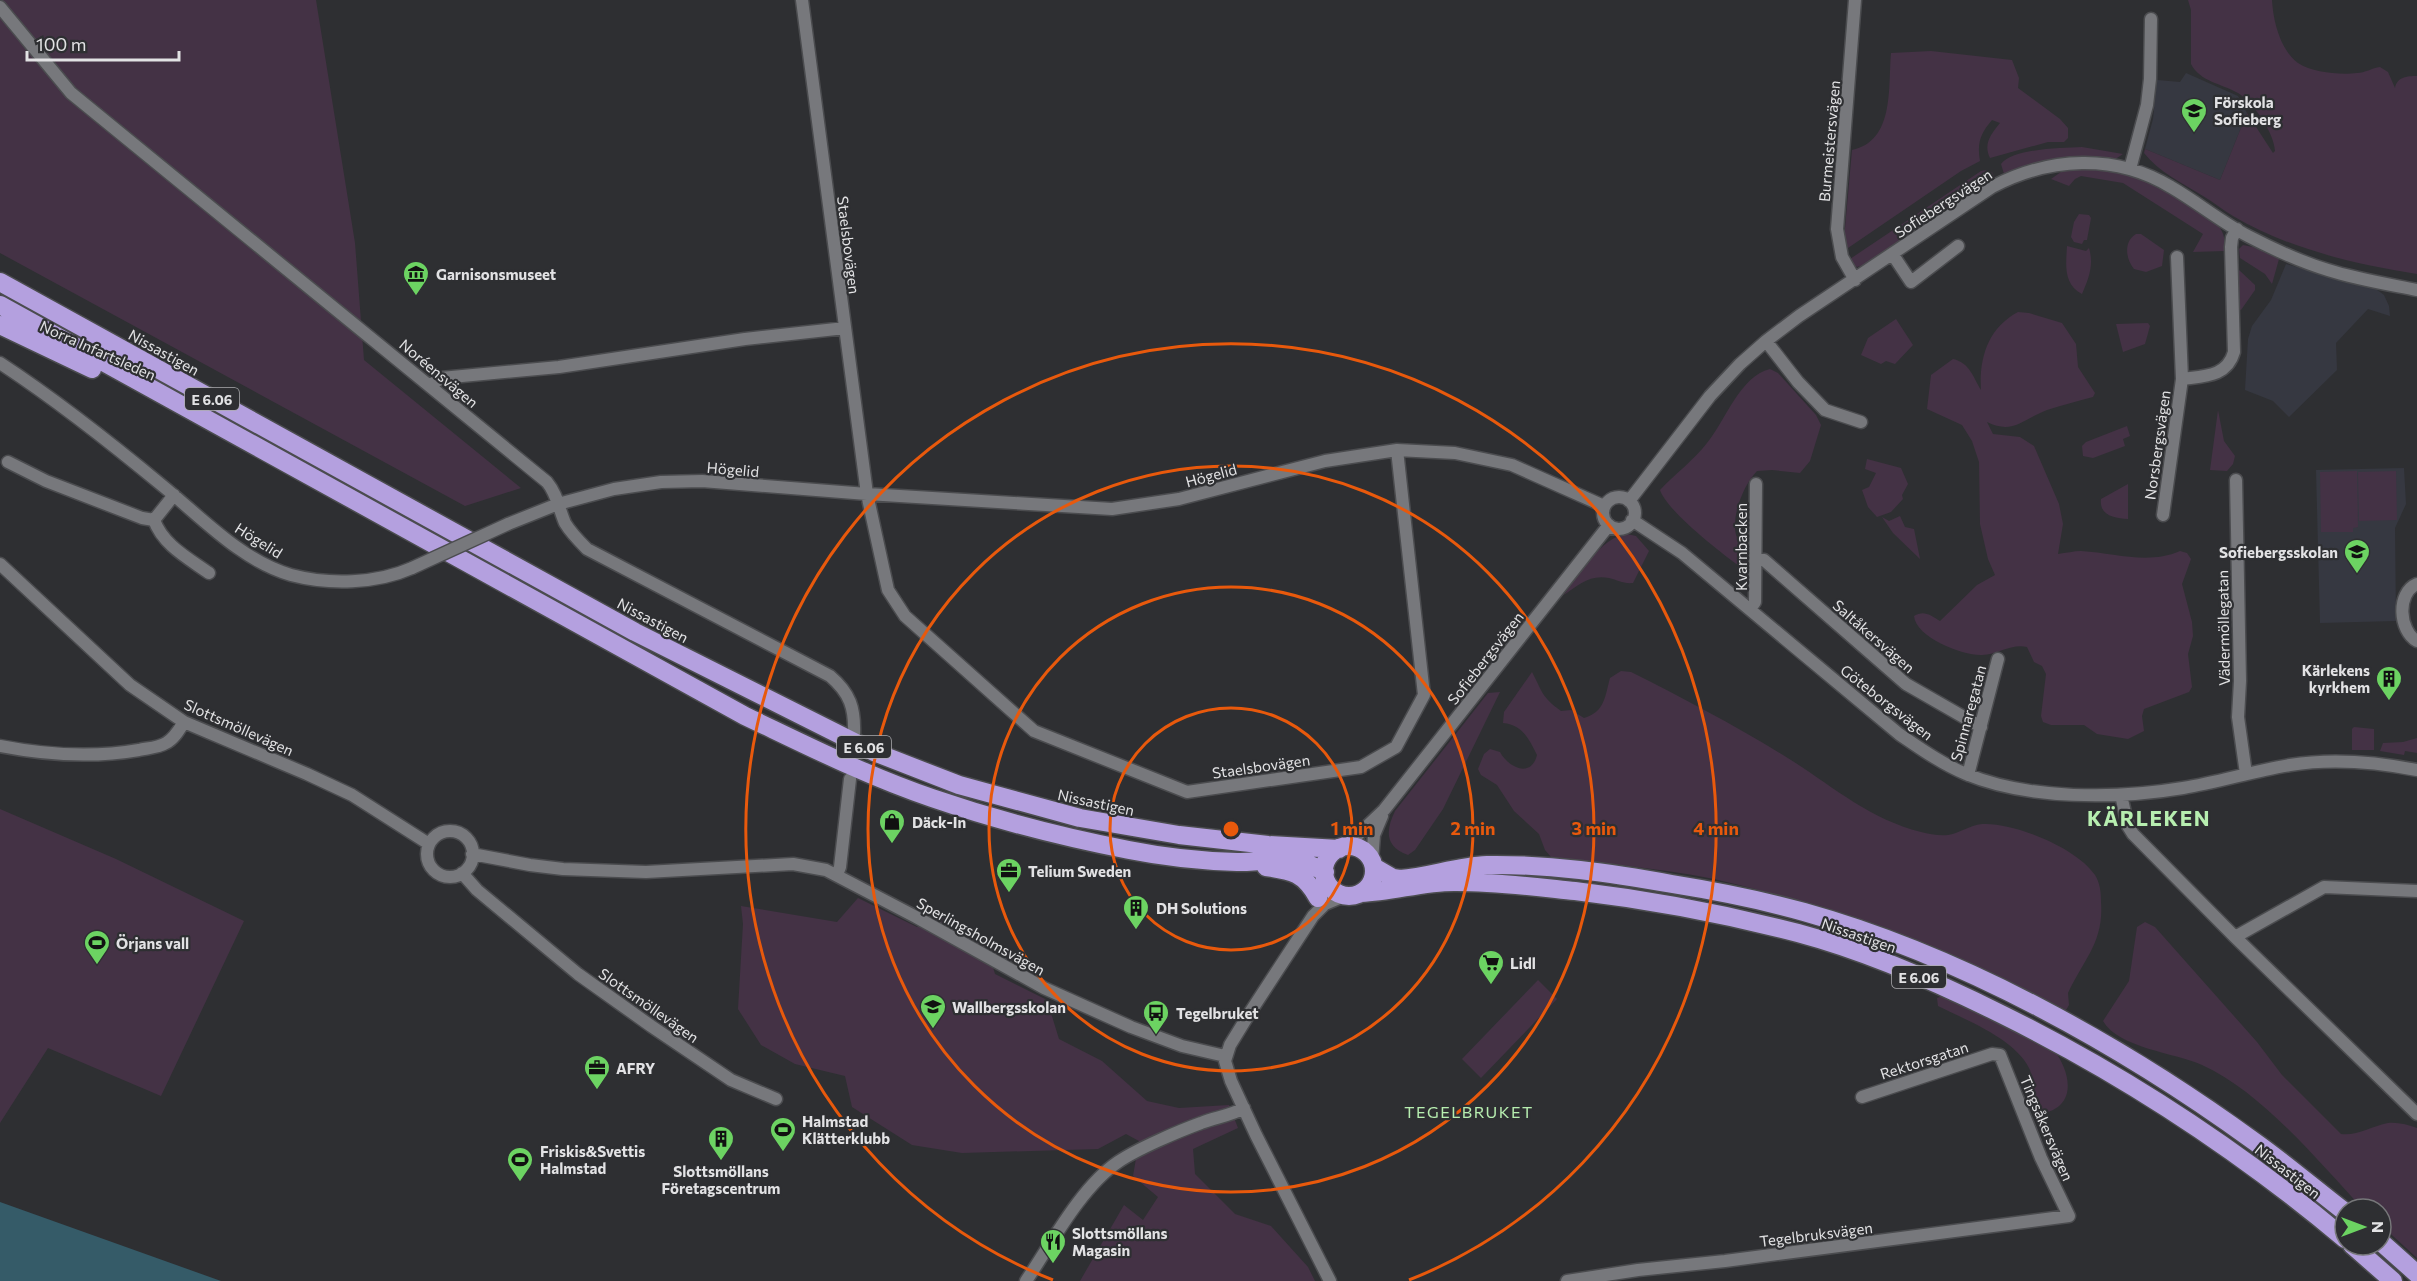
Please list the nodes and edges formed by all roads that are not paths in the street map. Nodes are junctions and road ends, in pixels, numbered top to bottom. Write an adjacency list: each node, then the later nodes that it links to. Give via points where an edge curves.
1 (802, 0): 15 (street, Staelsbovägen)
2 (1855, 0): 10 (street, Burmeistersvägen, via 1837,229 1842,257)
3 (0, 7): 19 (street, Noréensvägen, via 71,93)
4 (2151, 19): 5 (street, via 2147,105)
5 (2130, 169): 6 (street, Sofiebergsvägen, via 2170,186); 8 (street, Sofiebergsvägen, via 2084,162 2026,172 1992,187)
6 (2237, 230): 12 (street, Sofiebergsvägen, via 2331,271); 18 (street, Norsbergsvägen, via 2231,248 2231,362 2218,372)
7 (1958, 246): 8 (street, via 1911,282)
8 (1893, 255): 10 (street, Sofiebergsvägen)
9 (2177, 256): 18 (street, Norsbergsvägen)
10 (1855, 280): 16 (street, Sofiebergsvägen)
11 (0, 282): 53 (highway, Nissastigen / E 6.06, via 635,632 874,752 959,785 1080,818 1209,839)
12 (2417, 290)
13 (0, 305): 20 (highway, E 6.06)
14 (0, 325): 20 (highway, Norra Infartsleden / E 6.06, via 99,373)
15 (845, 328): 19 (street, via 441,378); 26 (street, Staelsbovägen)
16 (1766, 341): 21 (street, via 1825,410); 28 (street, Sofiebergsvägen, via 1710,396)
17 (0, 363): 27 (street, Högelid, via 72,412)
18 (2181, 380): 31 (street, Norsbergsvägen)
19 (431, 385): 29 (street, Noréensvägen, via 547,482)
20 (182, 406): 55 (highway, E 6.06, via 745,716 837,760 930,797 1008,822 1132,851)
21 (1861, 422)
22 (1397, 450): 26 (street, Högelid, via 1325,461 1179,499 1112,509); 26 (street, Staelsbovägen, via 1424,695 1396,747 1361,767 1187,792 1034,732 905,616 888,590); 30 (street, Högelid, via 1464,454 1512,465)
23 (8, 462): 32 (street, via 46,482 122,512)
24 (2236, 480): 47 (street, Vädermöllegatan, via 2238,717)
25 (1756, 484): 35 (street, Kvarnbacken)
26 (867, 494): 29 (street, Högelid, via 702,481 661,482)
27 (174, 495): 29 (street, Högelid, bridge, via 250,556 290,575 315,580 389,576); 32 (street)
28 (1629, 501): 30 (street, via 1616,497); 33 (street, via 1634,511)
29 (558, 504): 44 (street, Noréensvägen, via 575,538 600,558 830,676 852,702)
30 (1604, 506): 34 (street, via 1604,518)
31 (2163, 515)
32 (154, 520): 37 (street, via 166,541)
33 (1632, 520): 34 (street, via 1623,528); 39 (street, Göteborgsvägen, via 1682,553)
34 (1609, 525): 51 (street, Sofiebergsvägen)
35 (1756, 560): 39 (street, Kvarnbacken, via 1755,602); 43 (street, Saltåkersvägen, via 1764,560 1906,684)
36 (0, 564): 42 (street, Slottsmöllevägen, via 130,684)
37 (209, 573)
38 (2417, 584): 40 (street, via 2404,600 2405,629)
39 (1750, 609): 48 (street, Göteborgsvägen, via 1899,734)
40 (2417, 641)
41 (1998, 659): 43 (street, Spinnaregatan)
42 (184, 722): 45 (street, via 167,743 118,753 52,753); 52 (street, Slottsmöllevägen, via 352,795)
43 (1981, 727): 48 (street, Spinnaregatan)
44 (854, 734)
45 (0, 746)
46 (2417, 770): 47 (street, Göteborgsvägen, via 2336,761)
47 (2246, 774): 50 (street, Göteborgsvägen, via 2183,788)
48 (1968, 775): 50 (street, Göteborgsvägen, via 2044,792)
49 (850, 779): 59 (street)
50 (2121, 795): 64 (street, via 2133,834)
51 (1384, 810): 53 (street, Sofiebergsvägen); 56 (street, Sofiebergsvägen, via 1374,835)
52 (429, 844): 54 (street, via 441,833 457,832 469,842); 57 (street, via 428,861 435,871 449,877)
53 (1342, 848): 56 (highway, E 6.06, via 1361,849); 58 (highway, via 1330,856)
54 (472, 854): 57 (street); 59 (street, Sperlingsholmsvägen, via 563,869 646,872 793,864)
55 (1240, 862): 58 (highway, E 6.06, via 1292,858); 62 (highway, E 6.06, via 1295,873 1307,881)
56 (1373, 864): 61 (highway, via 1372,882); 71 (highway, Nissastigen / E 6.06, via 1400,879 1488,865 1615,874 1716,891 1804,912 1885,939 1971,975 2112,1049 2255,1142)
57 (462, 873): 68 (street, Slottsmöllevägen, via 477,890 596,987 731,1080)
58 (1325, 874): 61 (highway, E 6.06, via 1336,892); 62 (street)
59 (837, 875): 66 (street, Sperlingsholmsvägen, via 1044,988 1131,1027 1182,1046)
60 (2417, 891): 64 (street, via 2324,887)
61 (1352, 894): 63 (street, via 1325,904); 73 (highway, Nissastigen / E 6.06, via 1453,882 1614,896 1712,912 1877,959 2032,1029 2153,1098 2243,1159)
62 (1318, 898): 63 (street)
63 (1313, 916): 66 (street)
64 (2235, 938): 70 (street)
65 (1996, 1054): 67 (street, Rektorsgatan); 72 (street, Tingsåkersvägen, via 2000,1055)
66 (1225, 1056): 69 (street, via 1225,1067)
67 (1862, 1097)
68 (776, 1099)
69 (1244, 1108): 77 (street, via 1230,1116 1202,1122 1118,1162 1064,1223); 78 (street)
70 (2417, 1114)
71 (2333, 1203)
72 (2069, 1216): 79 (street, Tegelbruksvägen)
73 (2333, 1230)
74 (2393, 1253): 76 (highway)
75 (2366, 1257): 80 (highway)
76 (2417, 1274)
77 (1026, 1281)
78 (1330, 1281)
79 (1567, 1281)
80 (2393, 1281)

